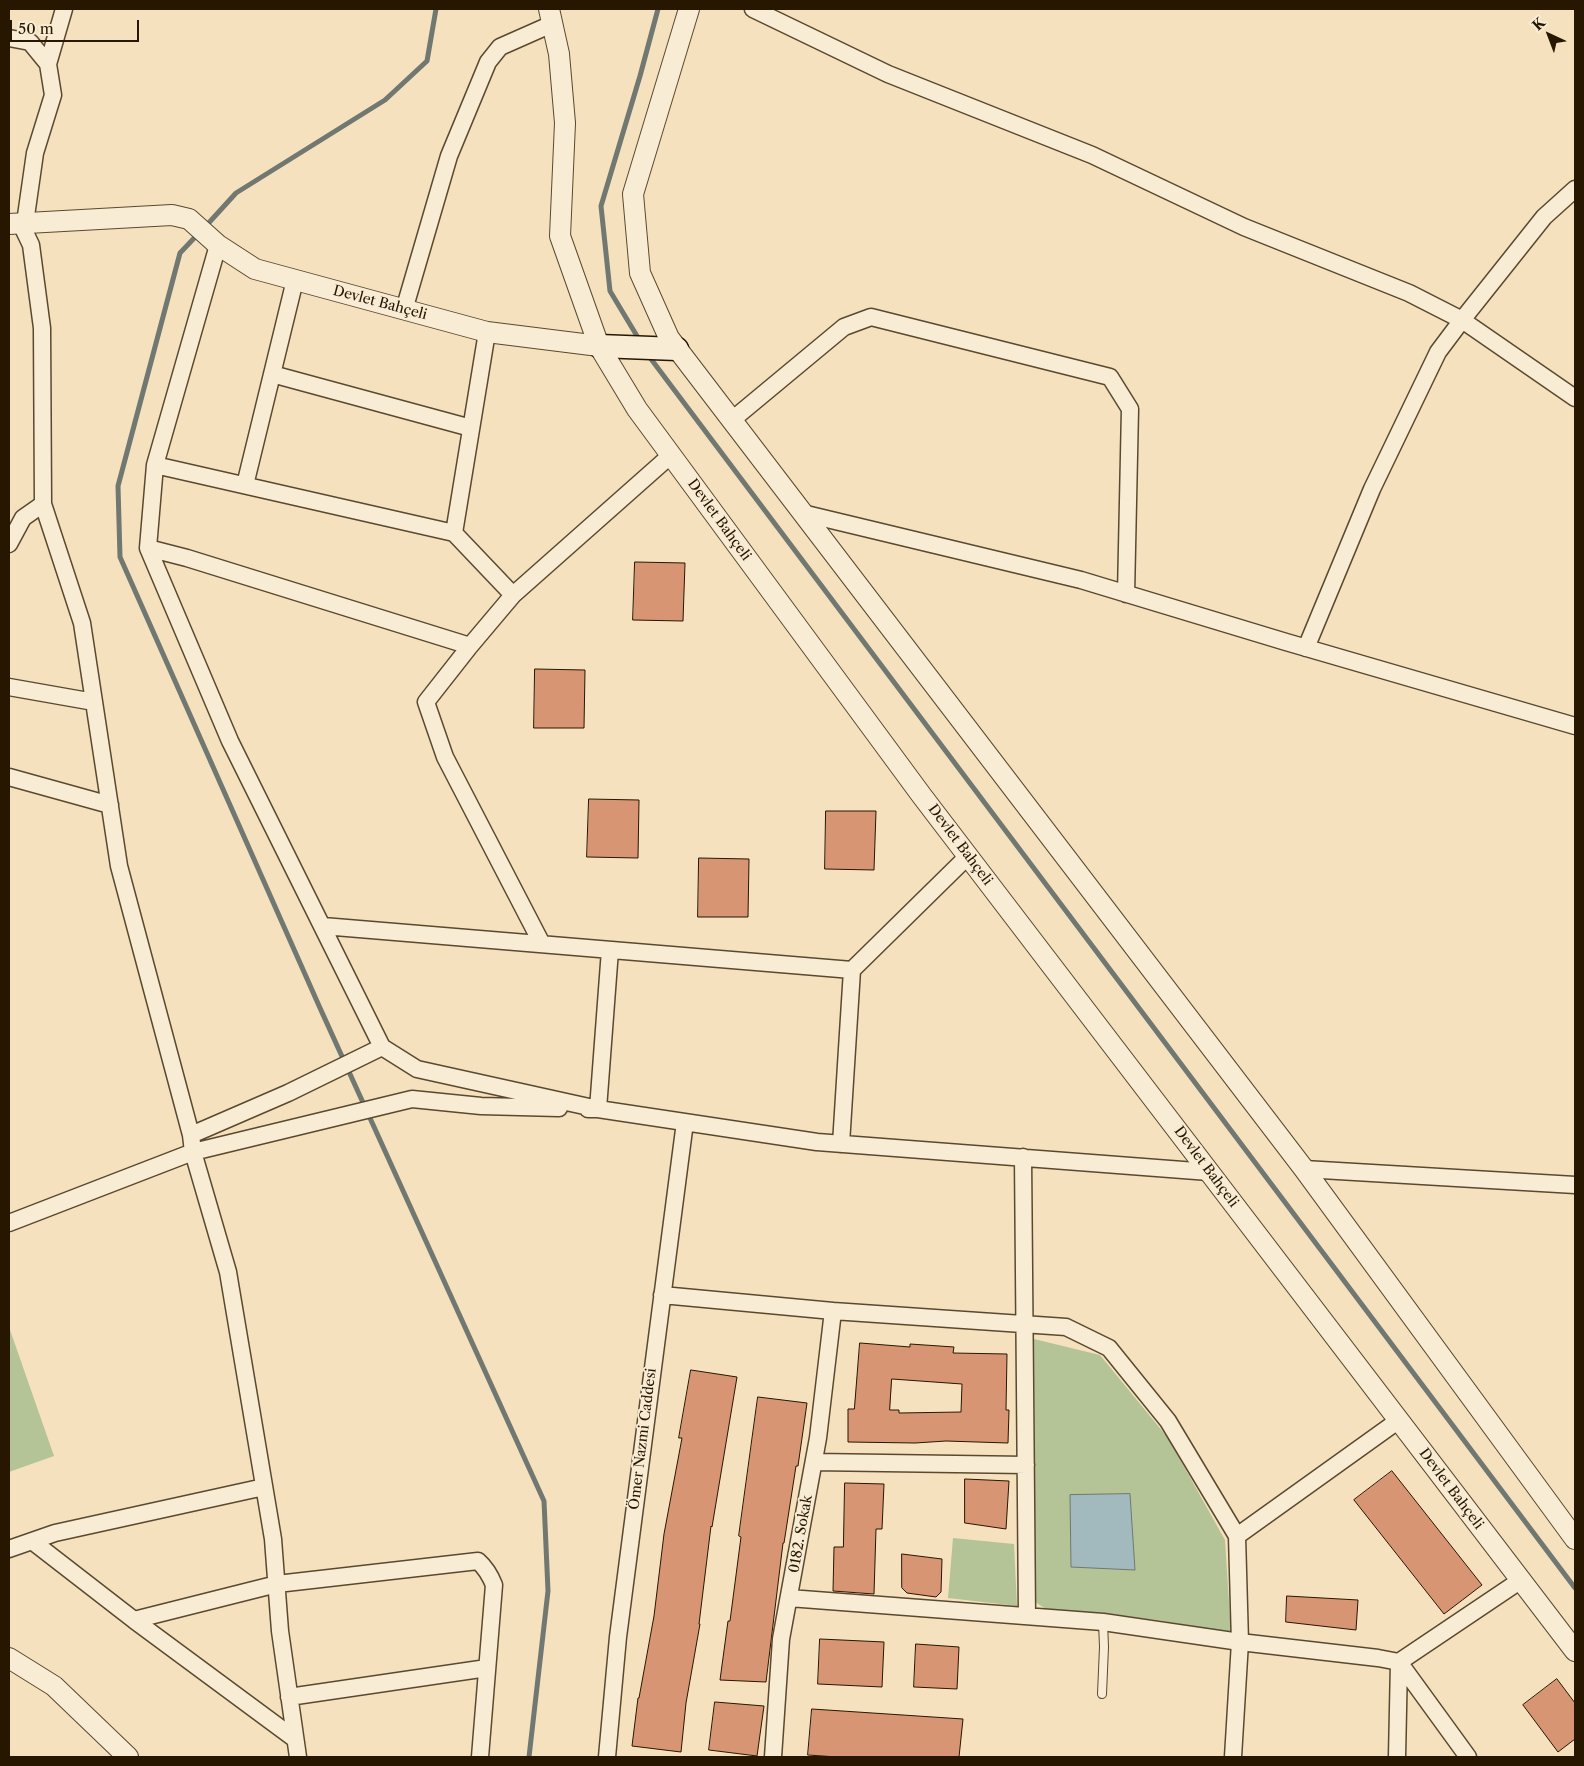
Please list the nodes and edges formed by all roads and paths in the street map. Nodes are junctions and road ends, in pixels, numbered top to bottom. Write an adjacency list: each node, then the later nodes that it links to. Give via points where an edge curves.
1 (64, 9): 6 (street)
2 (689, 9): 15 (street, via 633,194 640,273 669,338)
3 (753, 9): 12 (street, via 888,74 1092,155 1244,227 1409,293)
4 (550, 16): 11 (street, via 500,47 488,62 448,156); 14 (street, via 559,54 565,123 560,236)
5 (9, 38): 6 (street, via 30,42)
6 (48, 64): 8 (street, via 53,95)
7 (1575, 190): 12 (street, via 1544,217)
8 (18, 224): 9 (street, Devlet Bahçeli, via 172,215 189,219); 23 (street, via 31,245 42,328)
9 (218, 245): 10 (street, Devlet Bahçeli, via 255,269); 21 (street)
10 (295, 280): 11 (street, Devlet Bahçeli); 16 (street)
11 (404, 310): 13 (street, Devlet Bahçeli)
12 (1462, 320): 17 (street); 31 (street, via 1438,352 1372,489)
13 (487, 332): 14 (street, Devlet Bahçeli); 19 (street)
14 (599, 346): 15 (main road); 20 (street, Devlet Bahçeli, via 637,409)
15 (678, 349): 18 (street)
16 (272, 374): 19 (street); 22 (street)
17 (1575, 398)
18 (732, 420): 24 (street); 28 (street, via 844,327 871,317 1110,378 1130,409)
19 (471, 428): 25 (street)
20 (671, 455): 29 (street); 37 (street, Devlet Bahçeli)
21 (155, 465): 22 (street); 27 (street)
22 (245, 485): 25 (street)
23 (43, 504): 26 (street, via 24,518); 33 (street, via 82,623)
24 (802, 512): 28 (street, via 1081,580); 49 (street)
25 (454, 533): 29 (street)
26 (9, 544)
27 (148, 548): 30 (street); 38 (street, via 230,741)
28 (1126, 594): 31 (street)
29 (513, 595): 30 (street)
30 (470, 646): 39 (street, via 426,702 445,757)
31 (1306, 648): 34 (street)
32 (9, 687): 33 (street)
33 (94, 702): 36 (street)
34 (1575, 726)
35 (9, 777): 36 (street)
36 (110, 805): 45 (street, via 119,866)
37 (968, 856): 41 (street); 50 (street, Devlet Bahçeli)
38 (323, 926): 39 (street); 42 (street)
39 (542, 944): 40 (street)
40 (610, 950): 41 (street); 43 (street)
41 (852, 970): 46 (street)
42 (382, 1047): 43 (street, via 417,1069); 45 (street)
43 (598, 1109): 44 (street); 47 (street, via 481,1106 412,1099)
44 (685, 1122): 46 (street); 53 (street, Ömer Nazmi Caddesi)
45 (190, 1135): 47 (street)
46 (842, 1144): 48 (street)
47 (193, 1152): 52 (street); 59 (street, via 228,1272)
48 (1023, 1157): 50 (street); 55 (street)
49 (1304, 1169): 51 (street); 61 (street)
50 (1209, 1172): 56 (street, Devlet Bahçeli)
51 (1575, 1185)
52 (9, 1223)
53 (662, 1294): 54 (street); 81 (street, Ömer Nazmi Caddesi, via 618,1637)
54 (833, 1311): 55 (street); 57 (street, 0182. Sokak)
55 (1025, 1324): 58 (street); 60 (street, via 1066,1327 1109,1348 1168,1420)
56 (1399, 1420): 60 (street); 64 (street, Devlet Bahçeli)
57 (814, 1462): 58 (street); 66 (street, 0182. Sokak)
58 (1026, 1465): 67 (street)
59 (264, 1487): 62 (street, via 55,1533); 65 (street, via 273,1539)
60 (1237, 1536): 70 (street)
61 (1575, 1539)
62 (32, 1541): 63 (street); 68 (street)
63 (9, 1549)
64 (1521, 1580): 71 (street, Devlet Bahçeli); 73 (street)
65 (276, 1584): 68 (street); 74 (street, via 478,1561 494,1585); 76 (street)
66 (789, 1598): 67 (street); 82 (street, 0182. Sokak, via 781,1640)
67 (1027, 1616): 69 (street)
68 (134, 1620): 77 (street)
69 (1103, 1622): 70 (street); 75 (lane)
70 (1240, 1642): 73 (street); 83 (street)
71 (1575, 1652)
72 (9, 1658): 78 (street, via 54,1686)
73 (1399, 1662): 84 (street); 85 (street)
74 (487, 1668): 76 (street); 80 (street)
75 (1102, 1694)
76 (289, 1697): 77 (street)
77 (295, 1740): 79 (street)
78 (128, 1757)
79 (298, 1757)
80 (480, 1757)
81 (607, 1757)
82 (773, 1757)
83 (1233, 1757)
84 (1397, 1757)
85 (1468, 1757)

